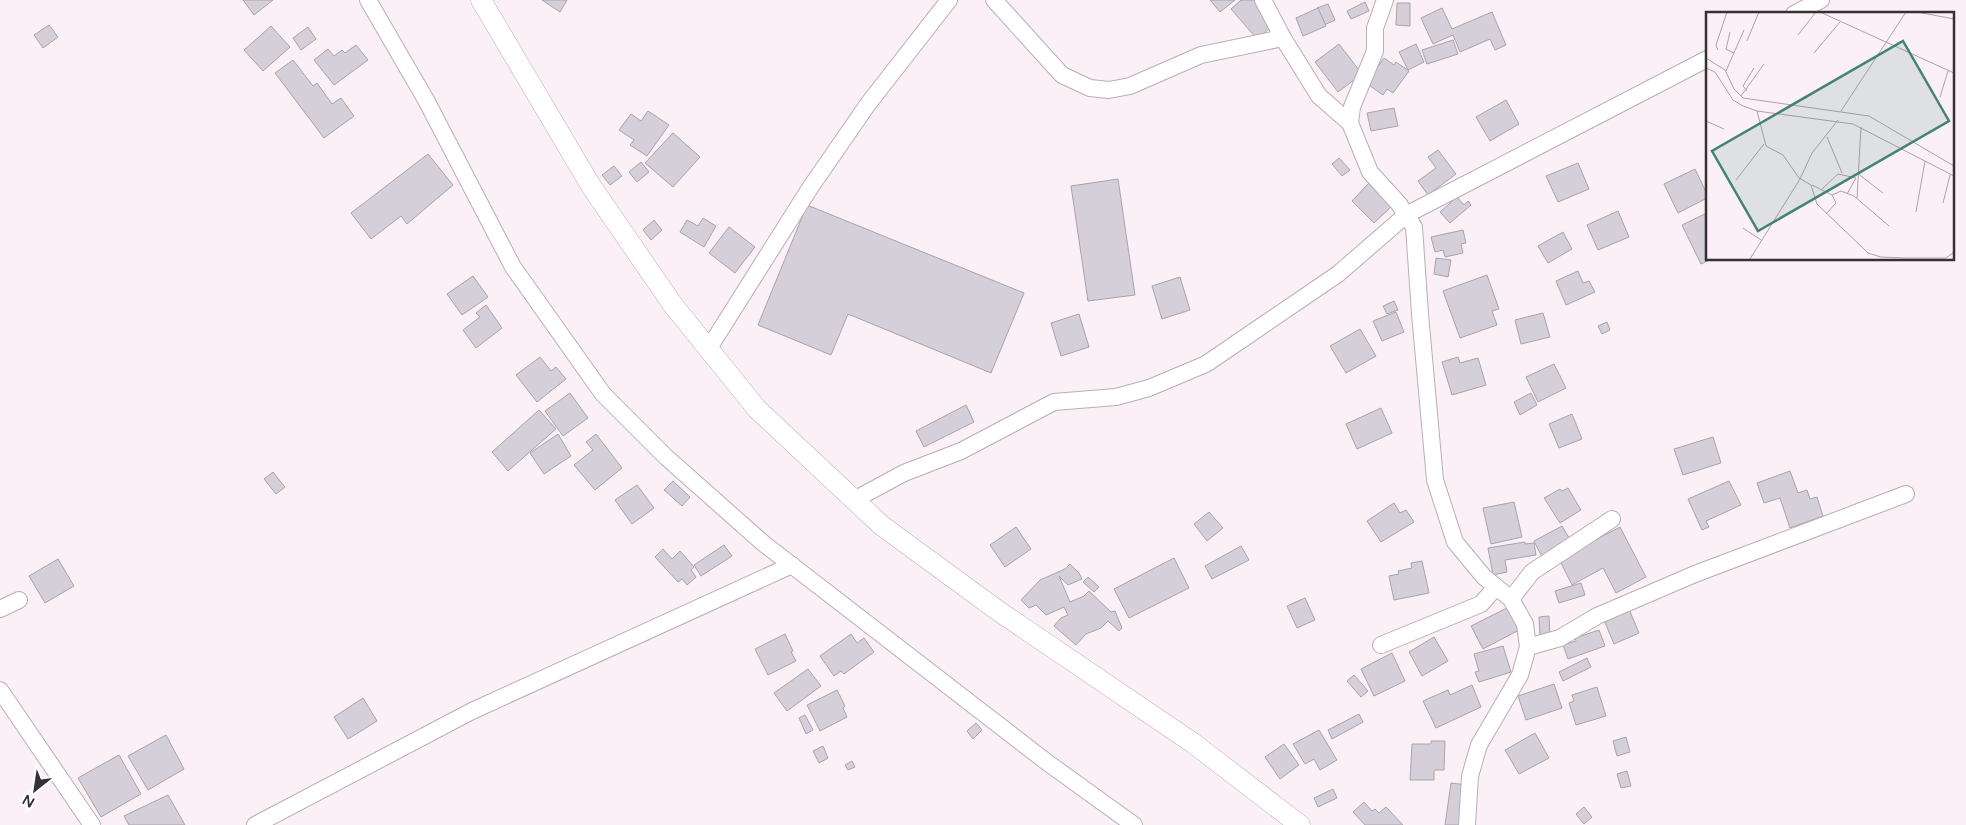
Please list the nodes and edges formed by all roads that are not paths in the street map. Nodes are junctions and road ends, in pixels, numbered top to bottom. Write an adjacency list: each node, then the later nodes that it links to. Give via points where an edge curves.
1 (368, 0): 17 (street, via 426,100 513,267 603,394 666,457)
2 (481, 0): 13 (street, via 591,186 673,305)
3 (994, 0): 9 (street, via 1062,75 1090,88 1109,90 1130,86 1201,55)
4 (1264, 0): 9 (street)
5 (1385, 0): 11 (street, via 1375,28 1375,51 1352,106)
6 (1820, 0): 8 (street)
7 (942, 3): 13 (street, via 815,180)
8 (1798, 12)
9 (1283, 38): 11 (street, via 1318,96)
10 (1706, 60): 12 (street)
11 (1350, 123): 12 (street, via 1370,172)
12 (1406, 215): 15 (street, via 1338,274 1206,364 1149,388 1116,397 1054,402 961,451 904,473); 18 (street, via 1414,227 1435,480 1455,542)
13 (709, 348): 15 (street, via 757,409)
14 (1906, 494): 23 (street, via 1696,574 1596,616 1560,638)
15 (854, 500): 28 (street, via 880,525 989,605 1193,743)
16 (1612, 519): 19 (street, via 1532,572)
17 (792, 565): 26 (street, via 472,711); 27 (street, via 1048,763)
18 (1496, 587): 19 (street); 22 (street, via 1481,604)
19 (1511, 599): 23 (street, via 1525,624)
20 (19, 600): 21 (street)
21 (0, 609)
22 (1381, 645)
23 (1528, 647): 29 (street, via 1520,675 1479,745 1470,776)
24 (0, 690): 25 (street)
25 (92, 825)
26 (255, 825)
27 (1134, 825)
28 (1300, 825)
29 (1467, 825)

